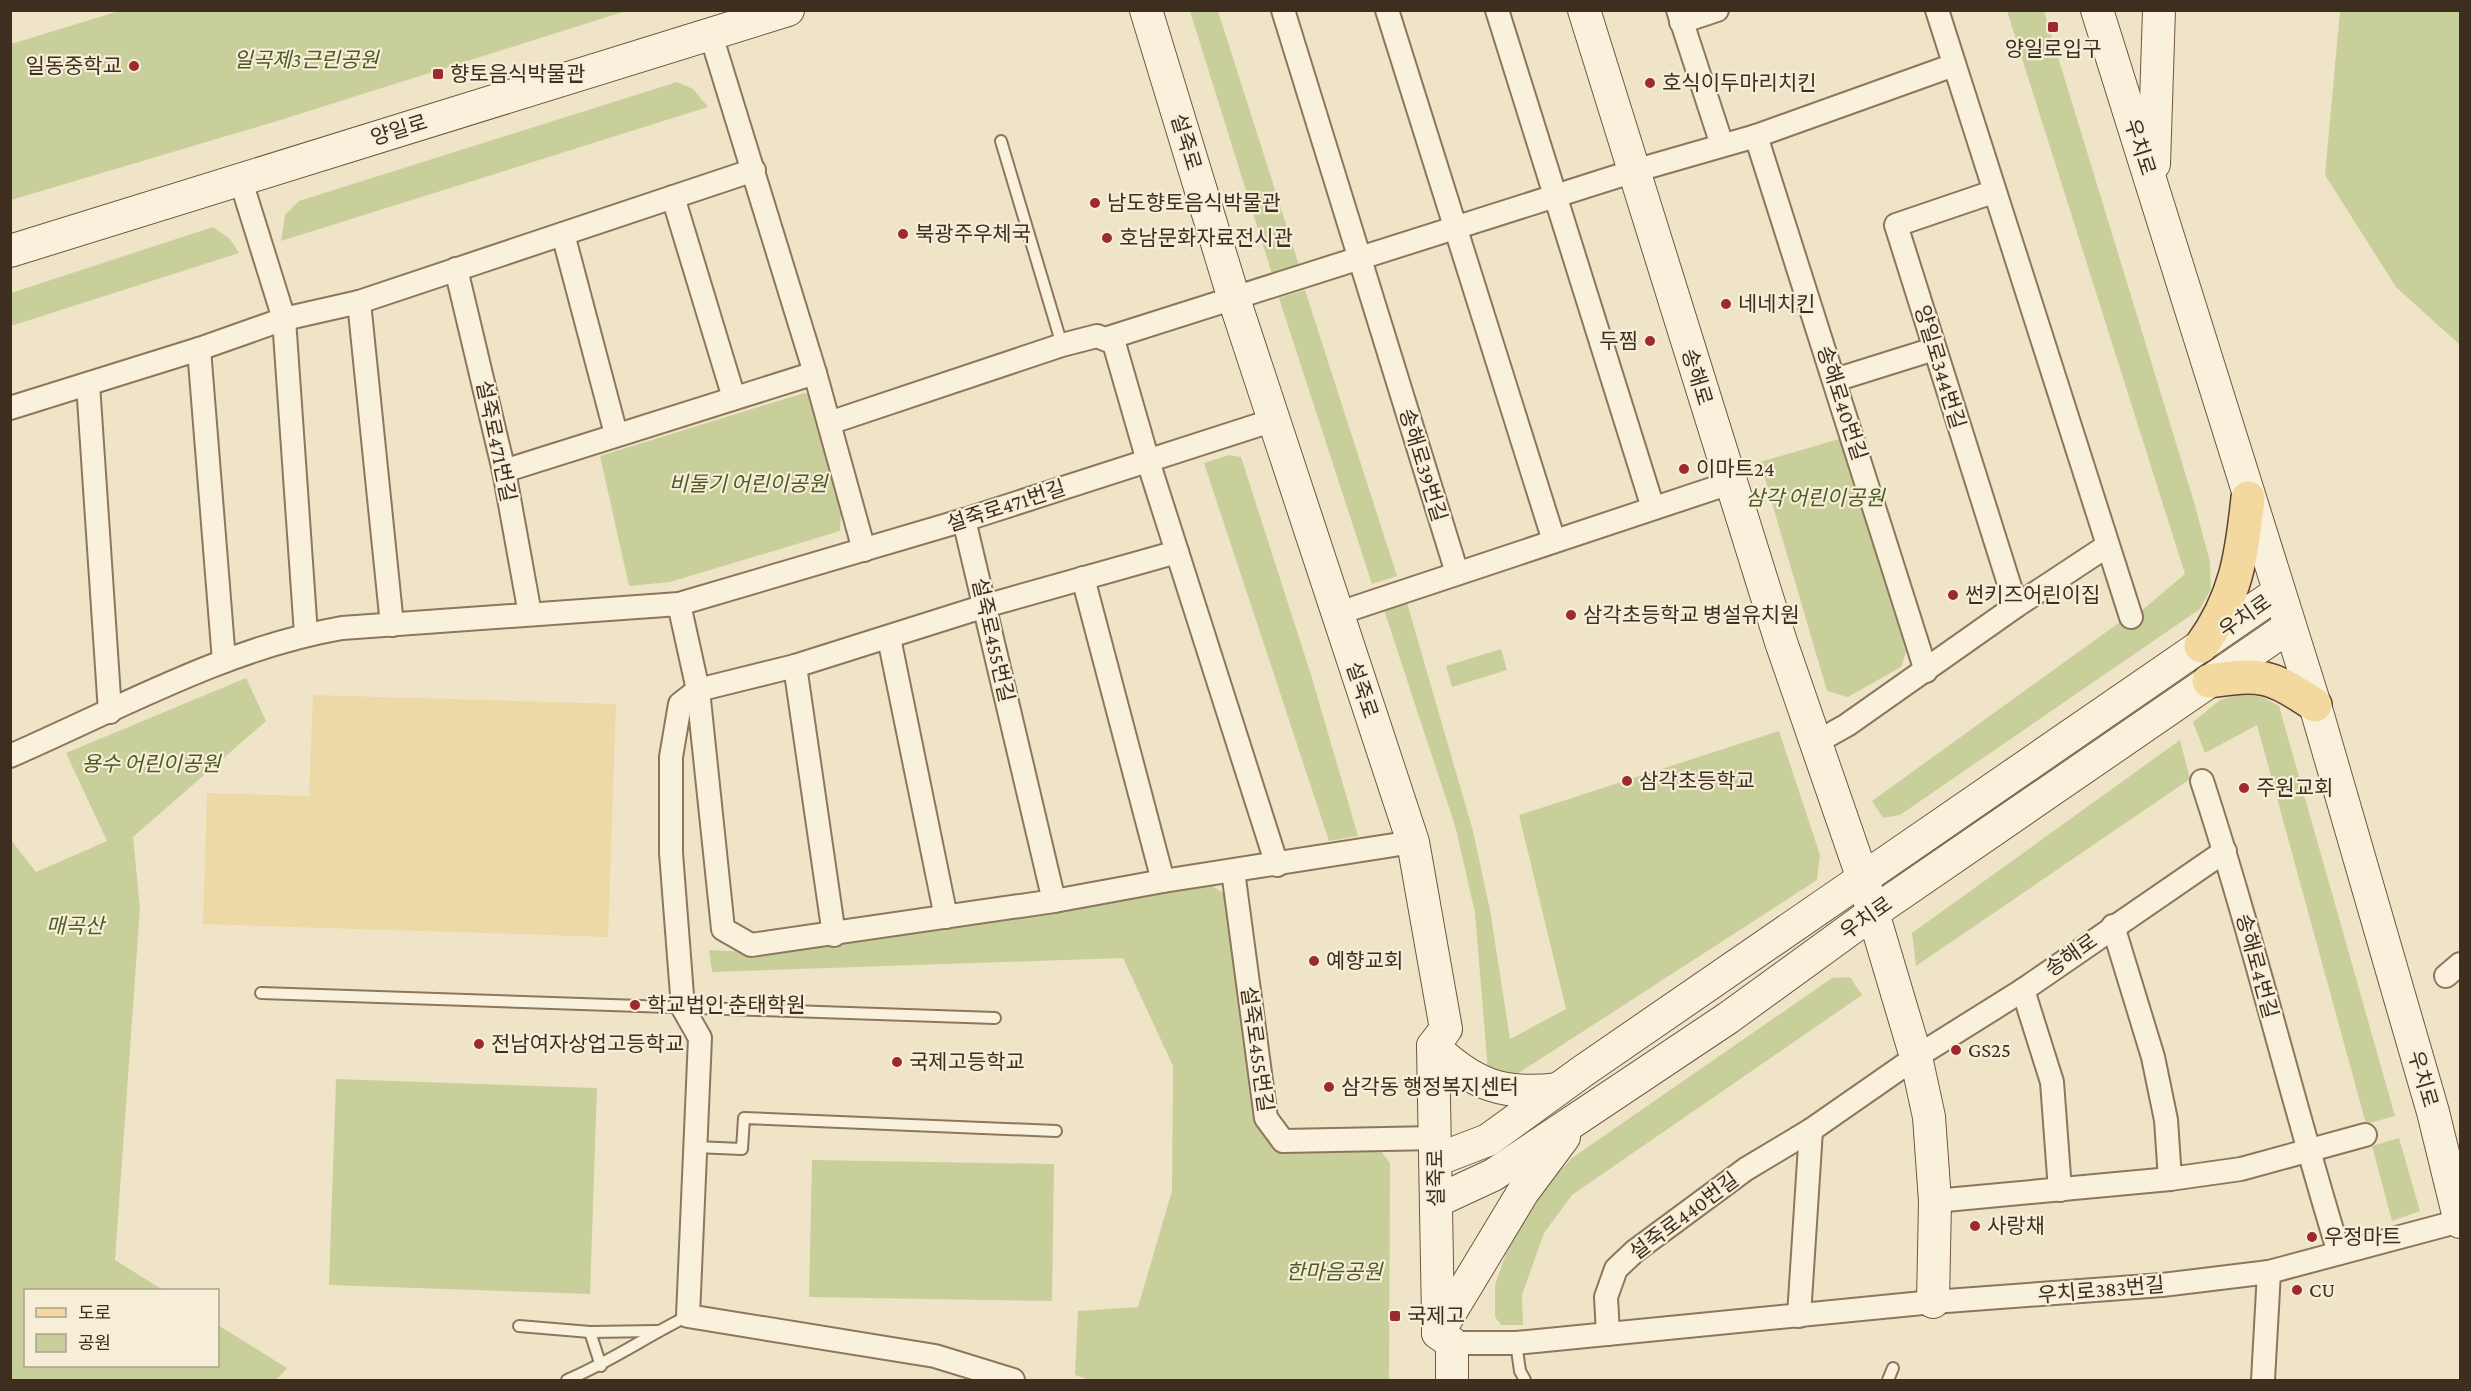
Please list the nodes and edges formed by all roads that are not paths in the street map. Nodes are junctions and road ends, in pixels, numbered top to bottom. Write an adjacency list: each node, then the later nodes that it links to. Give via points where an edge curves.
1 (788, 10): 12 (street, 양일로)
2 (1146, 10): 29 (street, 설죽로)
3 (1283, 10): 27 (street, 송해로39번길)
4 (1387, 10): 24 (street)
5 (1497, 10): 23 (street)
6 (1584, 10): 18 (street, 송해로)
7 (1717, 10): 11 (street)
8 (1937, 10): 13 (street)
9 (2097, 10): 20 (street, 우치로)
10 (2159, 10): 20 (street)
11 (1679, 16): 16 (street)
12 (707, 23): 17 (street); 19 (street, 양일로)
13 (1954, 65): 14 (street); 21 (street)
14 (1756, 135): 16 (street); 37 (street, 송해로40번길)
15 (1001, 141): 33 (lane)
16 (1722, 146): 18 (street)
17 (754, 170): 22 (street); 36 (street)
18 (1634, 171): 23 (street); 46 (street, 송해로)
19 (240, 178): 26 (street, 양일로); 31 (street)
20 (2153, 189): 47 (street, 우치로)
21 (1993, 192): 35 (street, 양일로344번길, via 1896,225); 51 (street)
22 (673, 197): 25 (street); 39 (street)
23 (1555, 197): 24 (street); 48 (street)
24 (1455, 227): 27 (street); 50 (street)
25 (563, 234): 28 (street); 43 (street)
26 (10, 252)
27 (1358, 259): 29 (street); 54 (street, 송해로39번길)
28 (456, 269): 30 (street); 45 (street, 설죽로471번길)
29 (1234, 299): 32 (street); 41 (street, 설죽로)
30 (359, 302): 31 (street); 63 (street)
31 (284, 319): 34 (street); 65 (street)
32 (1105, 339): 33 (street, via 1097,336); 44 (street, via 1114,343)
33 (1062, 345): 42 (street)
34 (199, 349): 38 (street); 68 (street)
35 (1934, 349): 37 (street); 59 (street, 양일로344번길)
36 (815, 373): 39 (street); 42 (street)
37 (1835, 380): 70 (street, 송해로40번길)
38 (88, 384): 40 (street); 74 (street)
39 (734, 398): 43 (street)
40 (10, 408)
41 (1274, 420): 44 (street, 설죽로471번길); 61 (street, 설죽로)
42 (829, 423): 52 (street)
43 (615, 434): 45 (street)
44 (1148, 461): 49 (street, 설죽로471번길); 53 (street)
45 (504, 471): 60 (street, 설죽로471번길)
46 (1730, 483): 48 (street); 75 (street, 송해로)
47 (2248, 498): 56 (street, 우치로); 67 (main road, via 2238,570 2217,624)
48 (1653, 508): 50 (street)
49 (964, 520): 52 (street, 설죽로471번길); 58 (street, 설죽로455번길)
50 (1554, 541): 54 (street)
51 (2107, 546): 59 (street); 62 (street)
52 (864, 549): 57 (street, 설죽로471번길)
53 (1177, 552): 55 (street); 80 (street)
54 (1457, 573): 61 (street)
55 (1083, 578): 58 (street); 83 (street)
56 (2279, 592): 64 (street, 우치로); 67 (street, 우치로)
57 (679, 604): 60 (street, 설죽로471번길); 72 (street)
58 (986, 606): 66 (street); 84 (street, 설죽로455번길)
59 (2016, 606): 70 (street)
60 (530, 614): 63 (street, 설죽로471번길)
61 (1336, 614): 78 (street, 설죽로)
62 (2131, 617)
63 (392, 625): 65 (street, 설죽로471번길)
64 (2290, 626): 71 (street, 우치로); 73 (street, 우치로)
65 (306, 634): 68 (street, 설죽로471번길)
66 (889, 638): 69 (street); 86 (street)
67 (2201, 646): 82 (street, 우치로)
68 (224, 661): 74 (street, 설죽로471번길)
69 (795, 666): 72 (street); 88 (street)
70 (1926, 671): 75 (street)
71 (2209, 681): 73 (main road, via 2250,675 2284,684); 85 (street, 우치로)
72 (699, 690): 88 (street, via 723,929 751,945); 91 (street, via 680,704 671,757 672,853)
73 (2315, 705): 107 (street, 우치로, via 2430,1100)
74 (110, 712): 76 (street, 설죽로471번길)
75 (1815, 743): 82 (street, 송해로)
76 (10, 756)
77 (2202, 781): 79 (street, 송해로4번길)
78 (1413, 842): 80 (street); 93 (street, 설죽로, via 1446,1029)
79 (2225, 851): 87 (street, 송해로); 102 (street, 송해로4번길)
80 (1277, 865): 81 (street)
81 (1233, 871): 83 (street); 101 (street, 설죽로455번길, via 1266,1118 1283,1141)
82 (1863, 879): 85 (street, 송해로); 95 (street, 우치로)
83 (1163, 880): 84 (street)
84 (1054, 901): 86 (street)
85 (1874, 912): 94 (street, 송해로); 96 (street, 우치로, via 1728,1018)
86 (946, 917): 88 (street)
87 (2113, 927): 89 (street, 송해로); 103 (street, via 2153,1057 2166,1120)
88 (834, 935)
89 (2023, 990): 94 (street, 송해로); 104 (street, via 2052,1082)
90 (261, 993): 91 (lane)
91 (683, 1008): 92 (lane); 100 (street, via 700,1038)
92 (995, 1018)
93 (1433, 1046): 95 (street, via 1447,1059 1499,1090 1529,1093); 101 (street, 설죽로)
94 (1916, 1057): 97 (street, 설죽로440번길); 106 (street, 송해로, via 1929,1117)
95 (1558, 1089): 101 (street, 우치로, via 1488,1140)
96 (1584, 1114): 105 (street, 우치로, via 1493,1175); 117 (street, via 1550,1152 1523,1192)
97 (1810, 1130): 112 (street); 116 (street, 설죽로440번길, via 1746,1170 1616,1269 1606,1297)
98 (1056, 1131): 100 (lane, via 744,1118 742,1149)
99 (2365, 1135): 102 (street)
100 (694, 1147): 111 (street)
101 (1436, 1149): 105 (street, 설죽로)
102 (2308, 1152): 103 (street, via 2241,1169); 108 (street, 송해로4번길)
103 (2170, 1179): 104 (street)
104 (2060, 1190): 106 (street)
105 (1437, 1201): 117 (street, 설죽로)
106 (1935, 1201): 110 (street, 송해로)
107 (2460, 1221): 108 (street, 우치로383번길)
108 (2339, 1253): 109 (street, 우치로383번길)
109 (2269, 1272): 110 (street, 우치로383번길, via 2162,1285); 126 (street)
110 (1933, 1302): 112 (street)
111 (688, 1316): 114 (lane); 122 (street, via 934,1356)
112 (1799, 1316): 116 (street)
113 (519, 1326): 115 (lane)
114 (657, 1331): 115 (lane); 119 (lane)
115 (590, 1332): 119 (lane)
116 (1608, 1334): 118 (street)
117 (1445, 1338): 118 (street); 123 (street, 설죽로)
118 (1516, 1343): 124 (lane, via 1520,1371)
119 (601, 1366): 121 (lane)
120 (1893, 1368): 125 (lane)
121 (567, 1380)
122 (1013, 1380)
123 (1452, 1380)
124 (1526, 1380)
125 (1888, 1380)
126 (2263, 1380)

